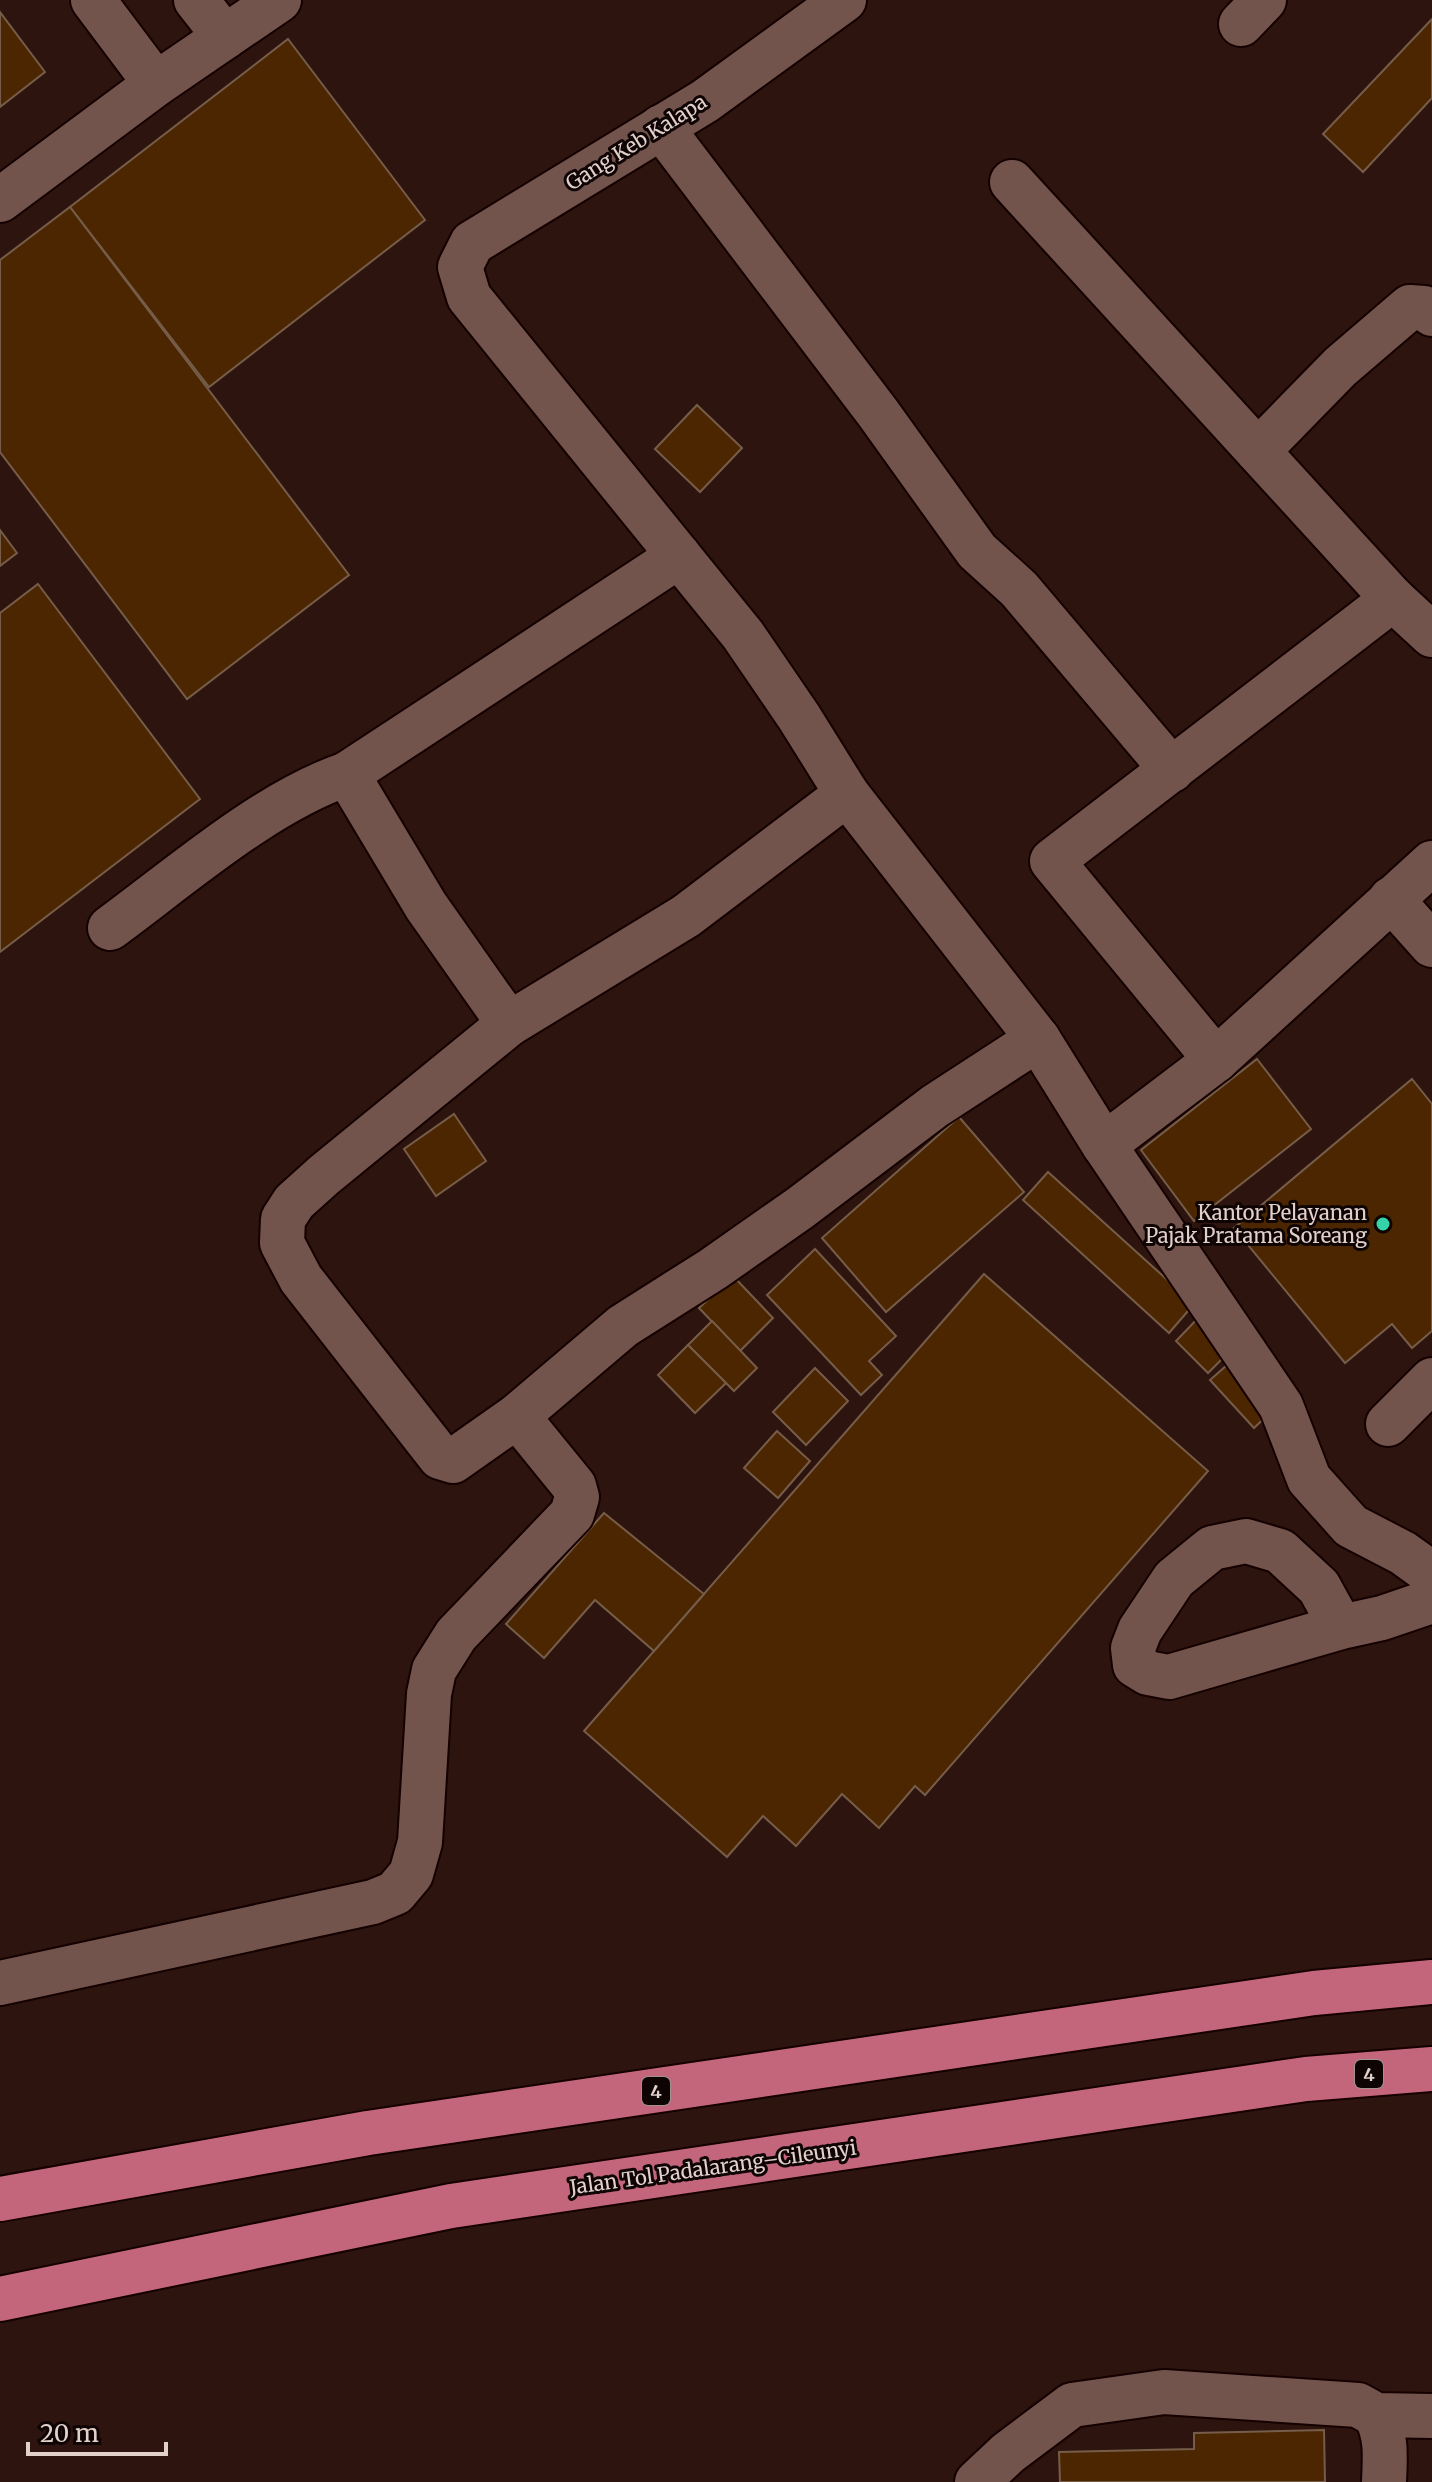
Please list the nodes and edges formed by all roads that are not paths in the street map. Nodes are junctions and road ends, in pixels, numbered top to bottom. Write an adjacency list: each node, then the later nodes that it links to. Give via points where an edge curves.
1 (93, 0): 6 (street)
2 (196, 0): 5 (street)
3 (279, 0): 5 (street)
4 (844, 0): 7 (street, Gang Keb Kalapa)
5 (225, 37): 6 (street)
6 (156, 84): 9 (street)
7 (661, 127): 12 (street, Gang Keb Kalapa, via 472,243 460,267 469,297); 15 (street, via 977,551 1019,589)
8 (1012, 182): 11 (street)
9 (0, 200)
10 (1432, 314): 11 (street, via 1410,307 1340,367)
11 (1258, 451): 13 (street)
12 (679, 556): 16 (street); 17 (street, via 743,635)
13 (1393, 599): 14 (street); 15 (street)
14 (1432, 635)
15 (1172, 770): 24 (street, via 1052,861)
16 (347, 774): 20 (street, via 315,785 275,809); 22 (street, via 426,906)
17 (847, 794): 22 (street, via 686,916); 23 (street)
18 (1432, 863): 19 (street)
19 (1391, 899): 21 (street); 24 (street)
20 (110, 928)
21 (1432, 945)
22 (509, 1024): 27 (street, via 294,1202 283,1219 282,1243 301,1279 440,1457 453,1461)
23 (1038, 1039): 25 (street); 27 (street, via 935,1106 713,1269 623,1326)
24 (1216, 1060): 25 (street)
25 (1104, 1145): 29 (street, via 1281,1406 1309,1479 1351,1526)
26 (1432, 1380): 28 (street)
27 (517, 1416): 33 (street, via 574,1486 576,1505 469,1619 434,1670 420,1842 411,1874 395,1893)
28 (1388, 1424)
29 (1432, 1574)
30 (1432, 1601): 31 (street)
31 (1341, 1627)
32 (1432, 1982): 35 (highway, 4, via 1314,1993 368,2133)
33 (0, 1983)
34 (1432, 2069): 36 (highway, Jalan Tol Padalarang–Cileunyi / 4, via 1306,2079 451,2206)
35 (0, 2199)
36 (0, 2299)
37 (1376, 2415): 38 (street); 39 (street, via 1358,2405 1164,2392 1072,2405); 40 (street, via 1384,2431)
38 (1432, 2416)
39 (977, 2482)
40 (1384, 2482)

